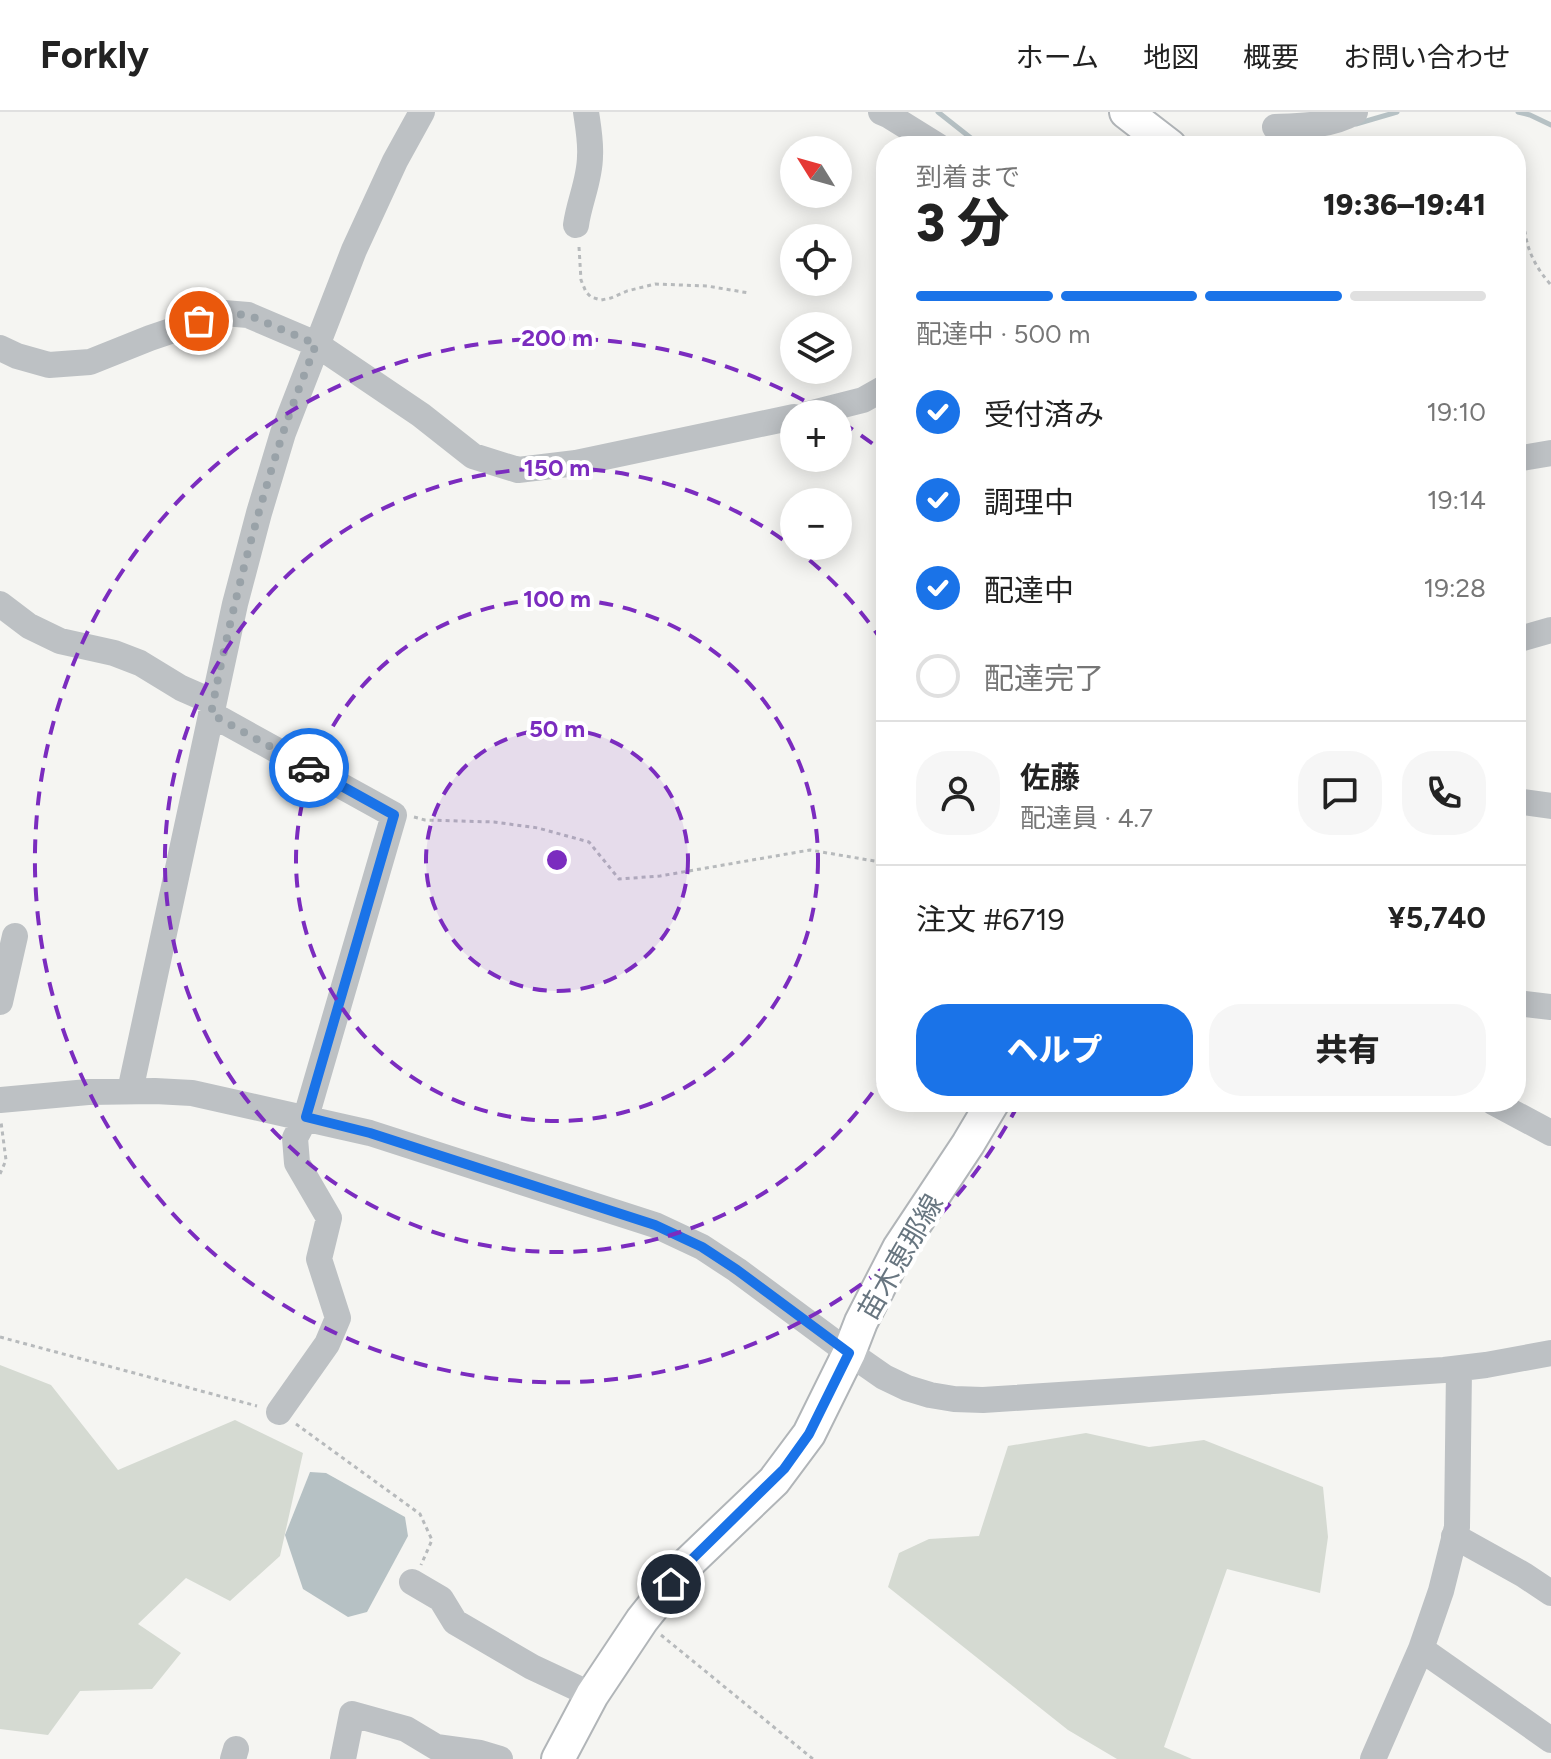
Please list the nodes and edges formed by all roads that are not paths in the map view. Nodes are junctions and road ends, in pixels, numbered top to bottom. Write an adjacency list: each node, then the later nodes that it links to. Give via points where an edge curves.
1 (422, 112): 10 (street, via 395,161)
2 (586, 112): 9 (street, via 590,156)
3 (881, 112): 7 (street)
4 (1126, 112): 8 (main road)
5 (1355, 112): 6 (street)
6 (1275, 129)
7 (922, 136)
8 (1157, 136)
9 (576, 225)
10 (316, 344): 11 (street, via 248,315 224,313 90,362 49,365); 14 (street, via 473,456 518,470 576,463); 20 (street, via 259,513)
11 (0, 348)
12 (876, 393): 13 (street)
13 (852, 403)
14 (780, 420)
15 (1551, 453): 16 (street)
16 (1526, 457)
17 (0, 604): 20 (street, via 60,641 140,663)
18 (1551, 630): 19 (street)
19 (1526, 637)
20 (212, 708): 27 (street); 31 (street, via 394,815)
21 (1526, 802): 22 (street)
22 (1551, 806)
23 (15, 936): 24 (street)
24 (0, 1002)
25 (1526, 1004): 26 (street)
26 (1551, 1007)
27 (130, 1091): 28 (street); 31 (street, via 192,1093)
28 (0, 1100)
29 (987, 1112): 33 (main road, 苗木恵那線, via 899,1248)
30 (1512, 1112): 32 (street)
31 (306, 1117): 33 (street, via 655,1225 737,1270); 36 (street, via 295,1138 297,1163 329,1218 319,1259 338,1318 327,1344)
32 (1551, 1133)
33 (849, 1353): 35 (street, via 907,1388 983,1400); 41 (main road, 苗木恵那線, via 809,1434 784,1469 685,1566)
34 (1551, 1353): 35 (street)
35 (1459, 1369): 37 (street)
36 (279, 1412)
37 (1454, 1536): 39 (street); 40 (street)
38 (412, 1582): 41 (street, via 441,1599 455,1622)
39 (1551, 1593)
40 (1421, 1649): 42 (street); 46 (street)
41 (592, 1695): 45 (main road, 苗木恵那線)
42 (1551, 1740)
43 (343, 1759): 44 (street, via 352,1714 406,1729 436,1747)
44 (500, 1759)
45 (558, 1759)
46 (1373, 1759)

